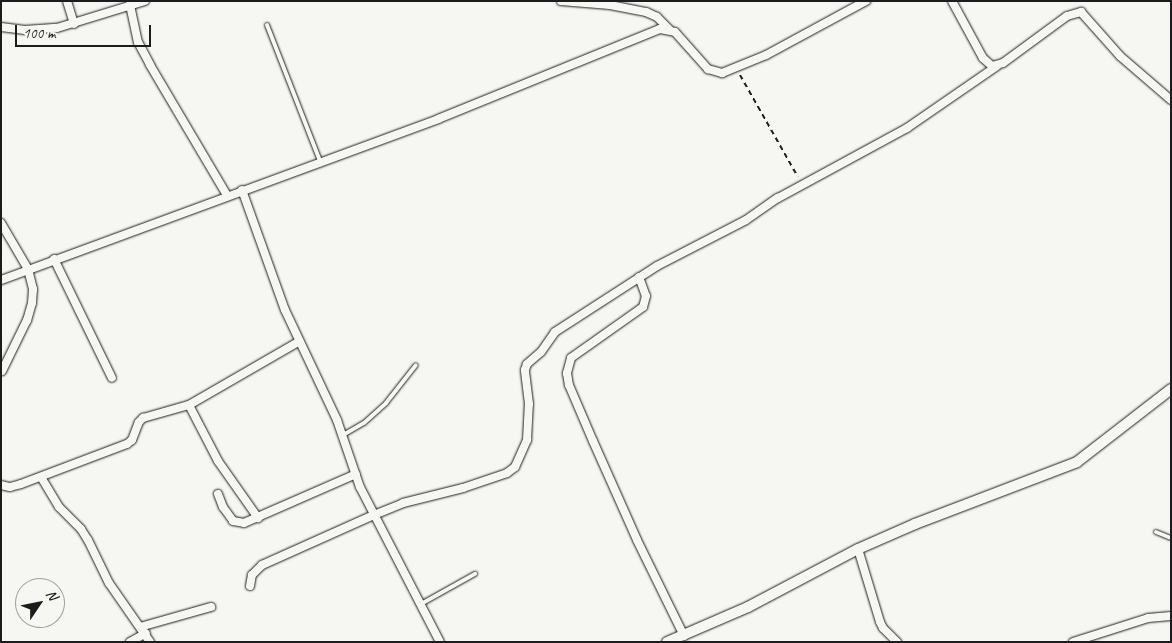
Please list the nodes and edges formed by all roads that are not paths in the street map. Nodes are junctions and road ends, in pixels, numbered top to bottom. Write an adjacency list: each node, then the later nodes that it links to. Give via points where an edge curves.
1 (68, 1): 7 (street)
2 (145, 1): 6 (street)
3 (560, 1): 10 (street, via 646,12 656,16)
4 (866, 1): 10 (street, via 737,68 722,72 708,69 681,37)
5 (952, 1): 11 (street, via 983,58)
6 (130, 5): 7 (street); 15 (street, via 138,42)
7 (74, 24): 9 (street, via 25,30)
8 (267, 26): 13 (lane)
9 (1, 27)
10 (670, 30): 13 (street, via 660,29 646,34 438,119)
11 (997, 66): 12 (street, via 1068,16 1081,12 1120,56); 19 (street, via 907,128)
12 (1171, 100)
13 (320, 161): 14 (street)
14 (242, 190): 15 (street); 21 (street)
15 (227, 195): 17 (street)
16 (1, 223): 18 (street)
17 (54, 259): 18 (street); 24 (street)
18 (28, 269): 20 (street); 23 (street, via 33,289 32,303 19,340)
19 (639, 277): 32 (street, via 555,332 541,352 527,364 529,423 527,440 515,467 495,478 403,502); 43 (street, via 646,296 643,307 571,358 567,373 569,385 614,487)
20 (1, 280)
21 (298, 342): 26 (street); 27 (street)
22 (416, 365): 27 (lane, via 386,403 364,423)
23 (2, 371)
24 (112, 378)
25 (1171, 389): 36 (street, via 1077,462)
26 (189, 405): 29 (street, via 143,418 127,444); 33 (street, via 218,461)
27 (343, 435): 28 (street)
28 (356, 474): 32 (street); 33 (street)
29 (41, 477): 30 (street, via 10,487); 42 (street, via 59,507 81,529 109,583)
30 (1, 485)
31 (218, 494): 33 (street, via 233,521 244,523)
32 (374, 515): 38 (street, via 262,565 252,575); 39 (street)
33 (258, 518)
34 (1156, 532): 35 (lane)
35 (1171, 538)
36 (858, 549): 43 (street, via 757,603); 48 (street, via 880,622)
37 (475, 574): 39 (lane)
38 (250, 586)
39 (421, 604): 46 (street)
40 (211, 607): 42 (street)
41 (1171, 616): 49 (street, via 1148,618)
42 (143, 630): 44 (street); 45 (street)
43 (684, 636): 47 (street)
44 (130, 642)
45 (150, 642)
46 (440, 642)
47 (667, 642)
48 (897, 642)
49 (1073, 642)

